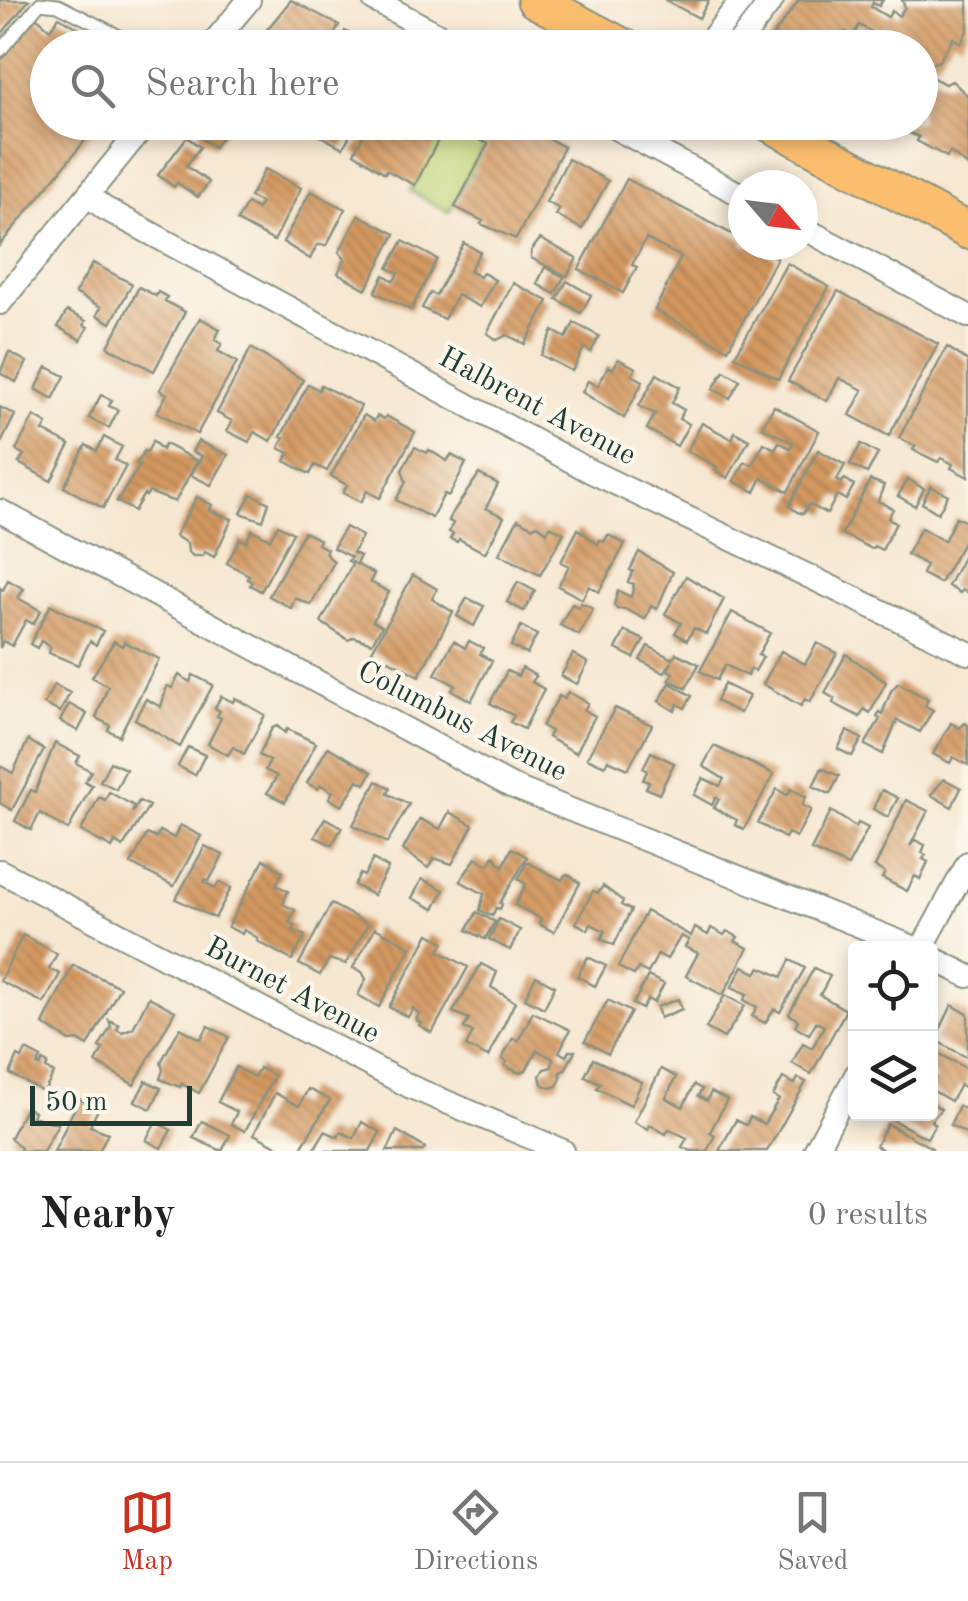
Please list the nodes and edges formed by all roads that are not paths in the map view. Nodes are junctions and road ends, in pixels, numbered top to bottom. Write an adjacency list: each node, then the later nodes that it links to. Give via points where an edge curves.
1 (249, 0): 7 (street)
2 (374, 0): 8 (street)
3 (535, 0): 9 (main road)
4 (742, 0): 10 (street)
5 (772, 0): 11 (street)
6 (107, 30): 12 (lane, via 40,3)
7 (223, 30)
8 (430, 30)
9 (592, 30)
10 (719, 30)
11 (749, 30)
12 (0, 51)
13 (132, 140): 17 (street)
14 (638, 140): 16 (street)
15 (801, 140): 18 (main road)
16 (728, 188)
17 (88, 195): 20 (street); 23 (street, Halbrent Avenue, via 590,471)
18 (968, 231)
19 (818, 236): 21 (street)
20 (0, 303)
21 (968, 316)
22 (0, 511): 26 (street, Columbus Avenue, via 510,786)
23 (968, 653)
24 (968, 862): 27 (street)
25 (0, 871): 31 (street, Burnet Avenue, via 411,1087)
26 (900, 941)
27 (922, 941)
28 (938, 960): 29 (street)
29 (968, 976)
30 (848, 1089): 32 (street)
31 (562, 1151)
32 (816, 1151)

